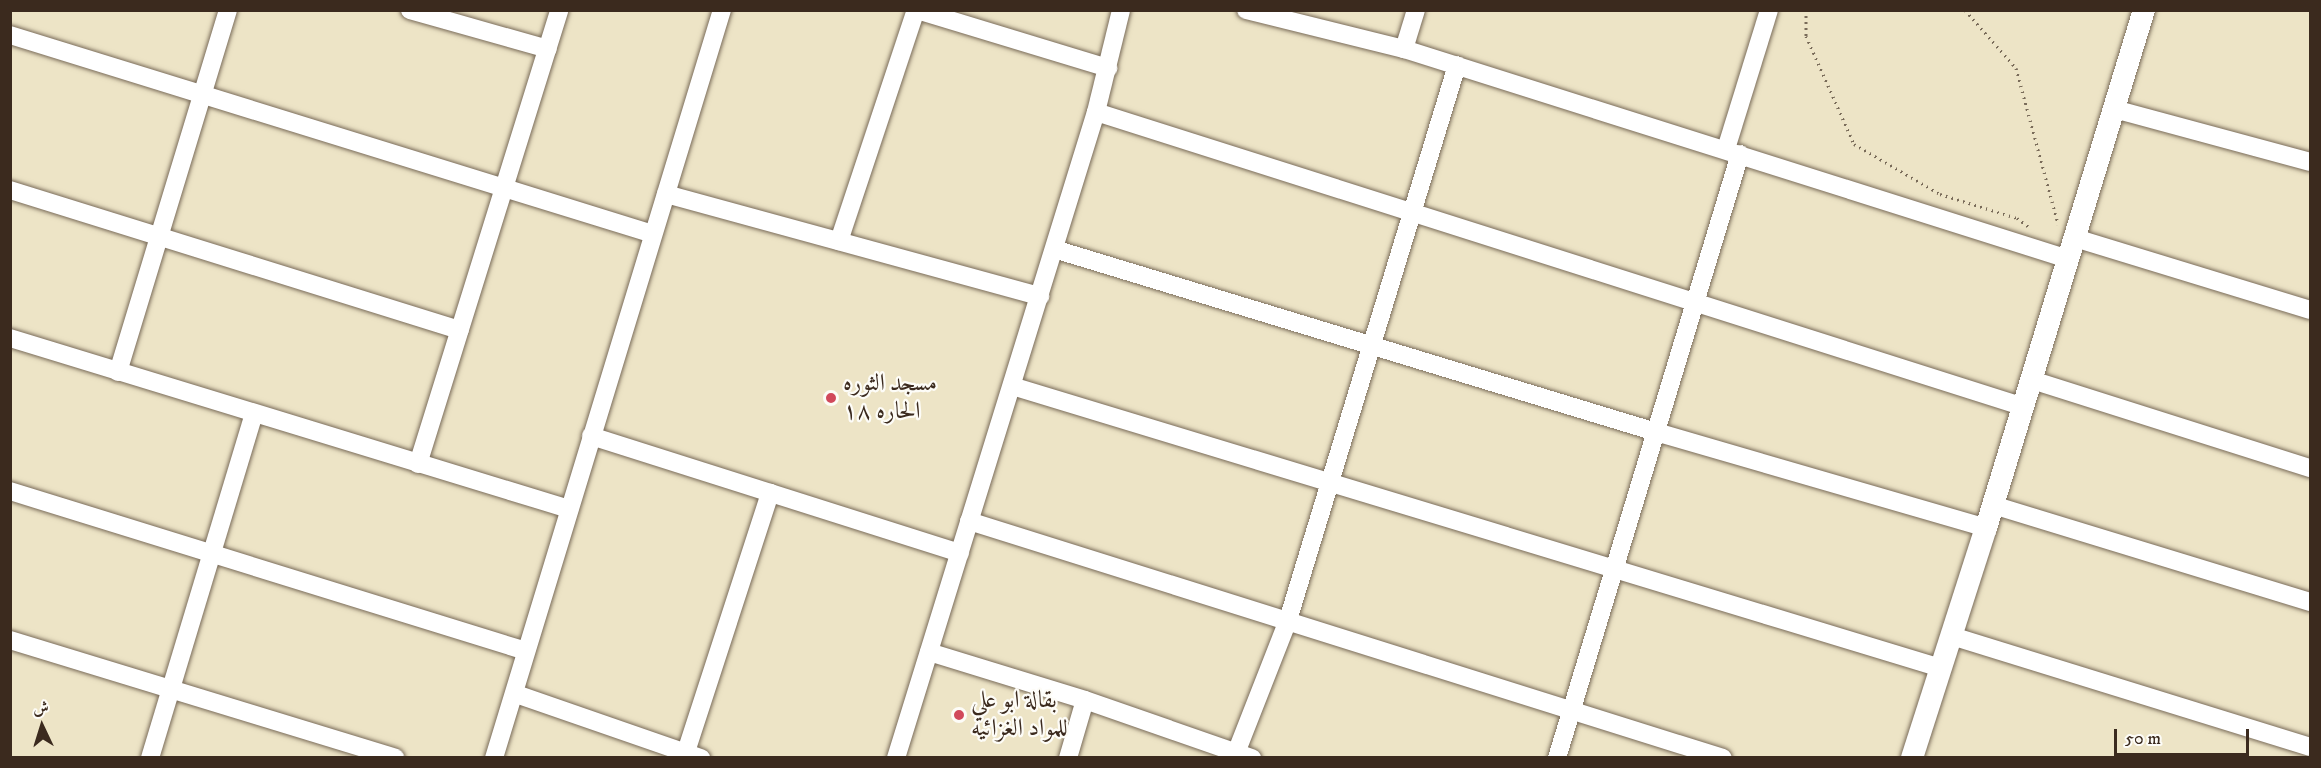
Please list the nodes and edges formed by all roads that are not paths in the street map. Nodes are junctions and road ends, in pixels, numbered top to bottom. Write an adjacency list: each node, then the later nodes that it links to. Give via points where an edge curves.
1 (228, 10): 16 (street)
2 (410, 10): 12 (street)
3 (560, 10): 12 (street)
4 (722, 10): 23 (street)
5 (917, 10): 15 (street); 27 (street)
6 (1121, 10): 15 (street)
7 (1246, 10): 13 (street)
8 (1416, 10): 13 (street)
9 (1769, 10): 19 (street)
10 (2144, 10): 17 (street)
11 (10, 35): 16 (street)
12 (548, 49): 21 (street)
13 (1404, 49): 14 (street)
14 (1457, 65): 19 (street); 24 (street)
15 (1108, 68): 18 (street)
16 (203, 94): 21 (street); 26 (street)
17 (2114, 109): 20 (street); 28 (street)
18 (1096, 112): 24 (street); 29 (street)
19 (1733, 152): 28 (street); 31 (street)
20 (2310, 162)
21 (504, 188): 25 (street); 33 (street)
22 (10, 190): 26 (street)
23 (666, 194): 25 (street); 27 (street)
24 (1413, 212): 31 (street); 35 (street)
25 (653, 234): 42 (street)
26 (159, 236): 33 (street); 36 (street)
27 (840, 241): 30 (street)
28 (2067, 241): 32 (street); 37 (street)
29 (1054, 249): 30 (street); 35 (street)
30 (1040, 296): 38 (street)
31 (1695, 302): 39 (street); 41 (street)
32 (2310, 310)
33 (460, 330): 43 (street)
34 (10, 338): 36 (street)
35 (1373, 346): 41 (street); 45 (street)
36 (118, 372): 40 (street)
37 (2032, 380): 39 (street); 44 (street)
38 (1012, 386): 45 (street); 50 (street)
39 (2024, 407): 48 (street)
40 (254, 414): 43 (street); 53 (street)
41 (1656, 432): 51 (street); 54 (street)
42 (591, 436): 47 (street); 49 (street)
43 (418, 464): 49 (street)
44 (2310, 468)
45 (1332, 481): 54 (street); 56 (street)
46 (10, 491): 53 (street)
47 (770, 493): 52 (street); 68 (street)
48 (1993, 505): 51 (street); 55 (street)
49 (569, 509): 59 (street)
50 (969, 521): 52 (street); 56 (street)
51 (1986, 528): 57 (street)
52 (960, 553): 60 (street)
53 (212, 554): 59 (street); 62 (street)
54 (1615, 567): 61 (street); 65 (street)
55 (2310, 602)
56 (1288, 620): 65 (street); 67 (street)
57 (1952, 636): 61 (street); 66 (street)
58 (10, 640): 62 (street)
59 (526, 651): 63 (street)
60 (929, 652): 64 (street); 72 (street)
61 (1941, 668): 76 (street)
62 (171, 689): 69 (street); 70 (street)
63 (516, 694): 68 (street); 71 (street)
64 (1085, 700): 67 (street); 73 (street)
65 (1572, 708): 74 (street); 75 (street)
66 (2310, 747)
67 (1244, 755)
68 (690, 756)
69 (150, 758)
70 (395, 758)
71 (494, 758)
72 (896, 758)
73 (1068, 758)
74 (1557, 758)
75 (1723, 758)
76 (1912, 758)

